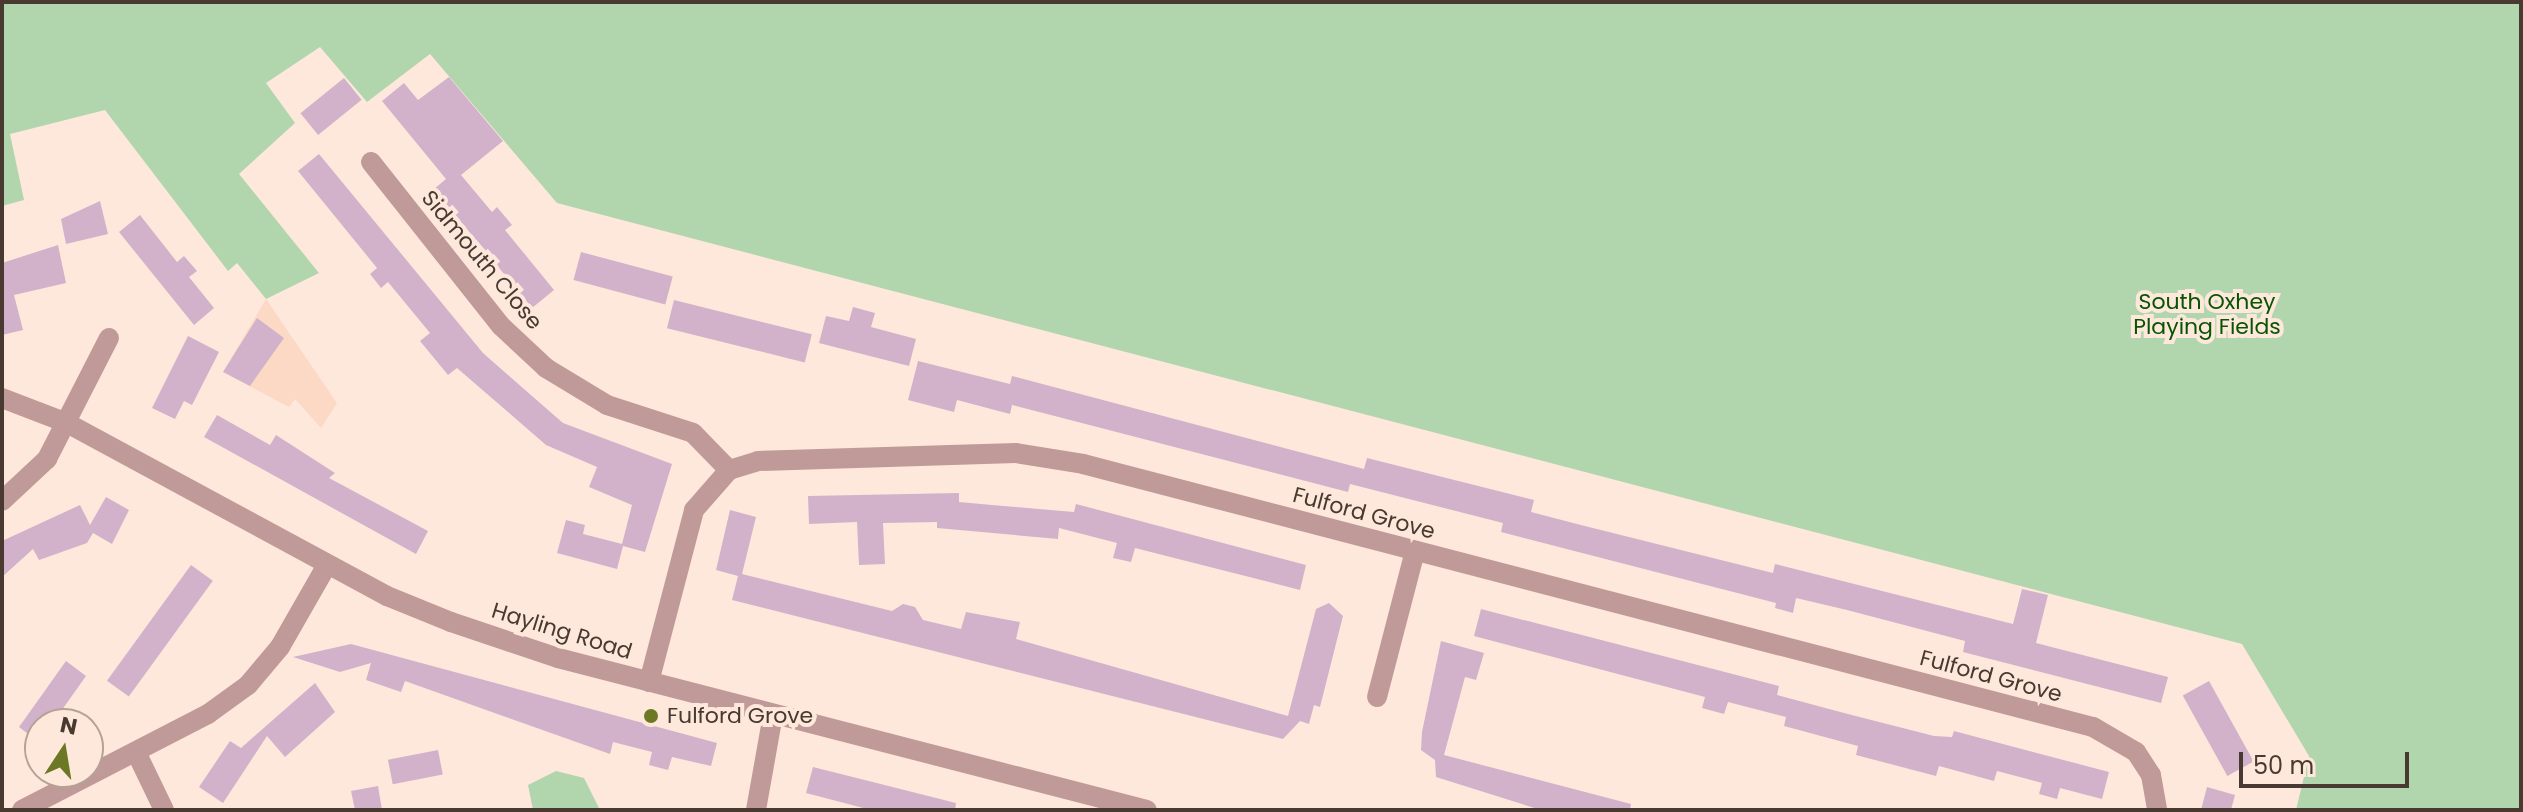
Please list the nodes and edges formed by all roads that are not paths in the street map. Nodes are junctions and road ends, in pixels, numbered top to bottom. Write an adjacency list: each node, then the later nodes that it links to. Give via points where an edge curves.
1 (371, 162): 5 (street, Sidmouth Close, via 501,326 546,368 607,405 693,433)
2 (109, 338): 4 (street)
3 (2, 398): 4 (street, Hayling Road)
4 (67, 423): 6 (street, via 47,459); 8 (street, Hayling Road)
5 (729, 470): 7 (street, Fulford Grove, via 758,461 1016,453 1083,464); 9 (street, via 694,510)
6 (2, 501)
7 (1415, 551): 10 (street); 18 (street, Fulford Grove, via 2093,727 2136,752 2151,775)
8 (327, 565): 9 (street, Hayling Road, via 451,622); 12 (street, via 280,647 248,685)
9 (649, 682): 11 (street, Hayling Road)
10 (1377, 697)
11 (773, 715): 13 (street, Hayling Road); 16 (street)
12 (136, 752): 14 (street); 15 (street)
13 (1102, 804): 17 (street, Hayling Road)
14 (22, 810)
15 (164, 810)
16 (756, 810)
17 (1147, 810)
18 (2157, 810)

